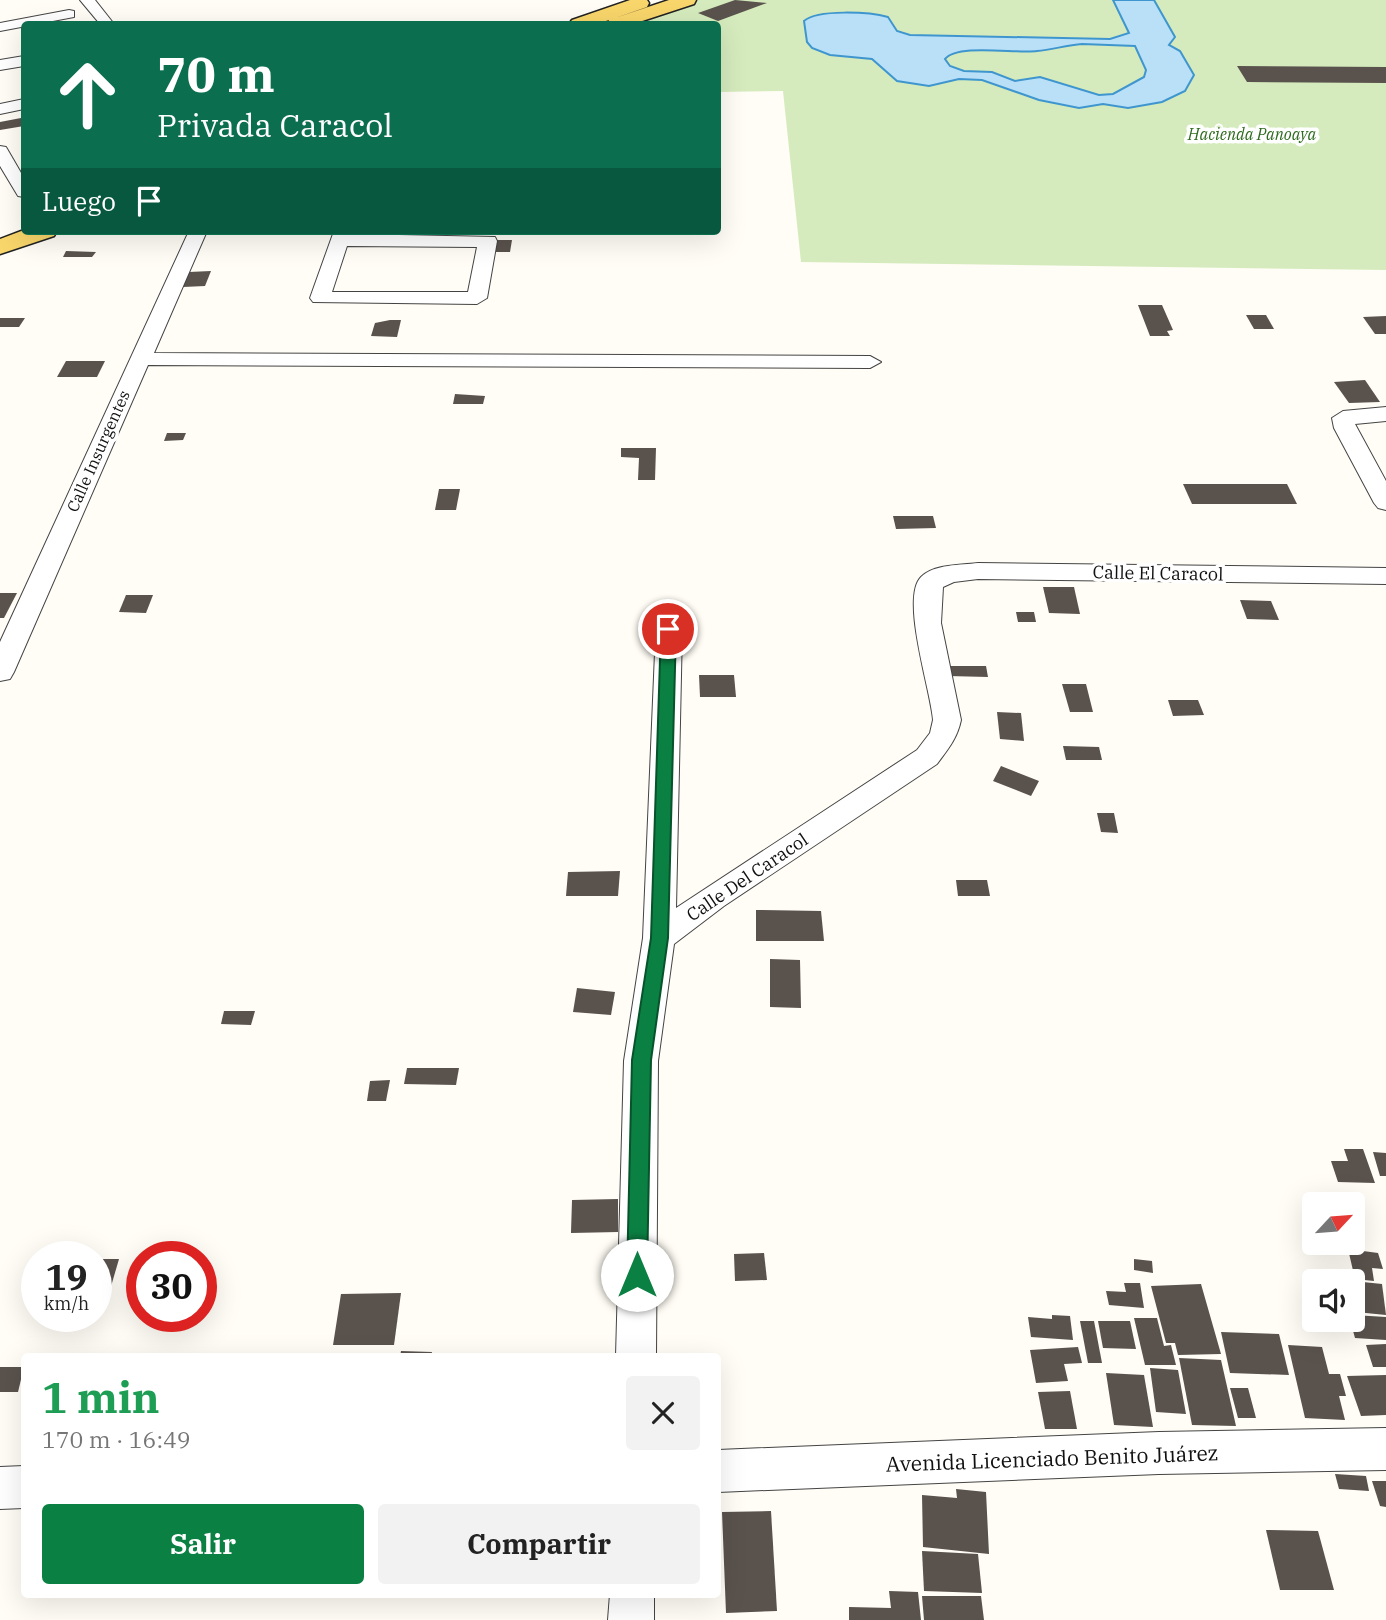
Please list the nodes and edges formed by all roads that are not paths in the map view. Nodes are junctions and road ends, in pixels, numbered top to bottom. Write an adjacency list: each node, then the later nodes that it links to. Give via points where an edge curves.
1 (87, 0): 6 (street)
2 (648, 0): 7 (main road)
3 (687, 0): 8 (main road)
4 (69, 14): 5 (street)
5 (32, 21)
6 (104, 21)
7 (588, 21)
8 (625, 21)
9 (21, 23): 10 (street)
10 (0, 27)
11 (21, 62): 12 (street)
12 (0, 65)
13 (21, 105): 14 (street)
14 (0, 109)
15 (0, 151): 16 (street)
16 (21, 188)
17 (21, 194): 18 (street)
18 (0, 199)
19 (21, 224): 20 (main road)
20 (0, 232)
21 (34, 235): 24 (main road)
22 (196, 235): 25 (street, Calle Insurgentes)
23 (341, 235): 23 (street, via 488,241 477,298 320,298)
24 (0, 247)
25 (140, 359): 26 (street); 32 (street, Calle Insurgentes)
26 (870, 362)
27 (1386, 414): 28 (street, via 1343,418)
28 (1386, 503)
29 (1386, 576): 30 (street, Calle El Caracol, via 978,572 949,574)
30 (931, 582): 33 (street, Calle Del Caracol, via 925,618 946,714 944,733 928,757 713,897)
31 (668, 629): 33 (street)
32 (0, 672)
33 (659, 938): 34 (street, via 641,1060)
34 (636, 1353)
35 (1386, 1449): 36 (street, Avenida Licenciado Benito Juárez, via 1159,1452)
36 (721, 1471)
37 (21, 1487): 38 (street)
38 (0, 1488)
39 (632, 1598): 40 (street)
40 (631, 1620)

